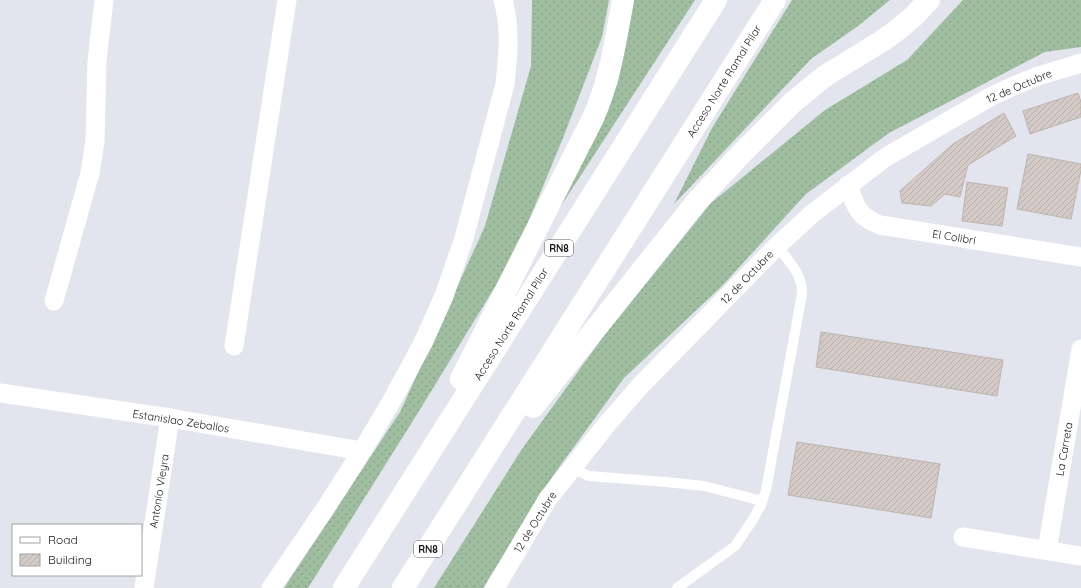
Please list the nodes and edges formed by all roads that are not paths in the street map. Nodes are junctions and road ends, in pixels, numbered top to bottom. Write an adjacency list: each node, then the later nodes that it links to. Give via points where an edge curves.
1 (104, 0): 12 (street, via 97,61 95,141 90,173)
2 (287, 0): 13 (street)
3 (503, 0): 17 (street, via 509,35 505,84 464,238 444,296 423,343 392,402)
4 (623, 0): 19 (highway, via 603,96)
5 (716, 0): 19 (highway, Acceso Norte Ramal Pilar / RN8)
6 (775, 0): 20 (highway, Acceso Norte Ramal Pilar / RN8)
7 (929, 0): 20 (highway, via 892,34 825,76 793,102 740,155 698,200)
8 (1081, 63): 9 (street, 12 de Octubre, via 1038,76 990,97 886,157)
9 (848, 185): 10 (street, 12 de Octubre); 11 (street, El Colibrí, via 862,216 880,225)
10 (777, 246): 18 (street, 12 de Octubre, via 641,385); 21 (lane, via 799,276 802,294)
11 (1081, 257)
12 (54, 301)
13 (234, 346)
14 (1081, 349): 24 (street, La Carreta)
15 (0, 393): 16 (street, Estanislao Zeballos)
16 (170, 418): 17 (street, Estanislao Zeballos); 26 (street, Antonío Vieyra)
17 (362, 451): 27 (street)
18 (572, 468): 21 (lane, via 589,476 704,486); 32 (street, 12 de Octubre, via 548,500)
19 (402, 496): 23 (highway, Acceso Norte Ramal Pilar / RN8)
20 (459, 501): 30 (highway, Acceso Norte Ramal Pilar / RN8); 31 (highway)
21 (762, 501): 33 (lane, via 735,546)
22 (963, 537): 24 (street)
23 (370, 547): 28 (highway); 29 (highway, Acceso Norte Ramal Pilar / RN8)
24 (1047, 550): 25 (street)
25 (1081, 556)
26 (144, 588)
27 (271, 588)
28 (340, 588)
29 (344, 588)
30 (403, 588)
31 (411, 588)
32 (495, 588)
33 (678, 588)

